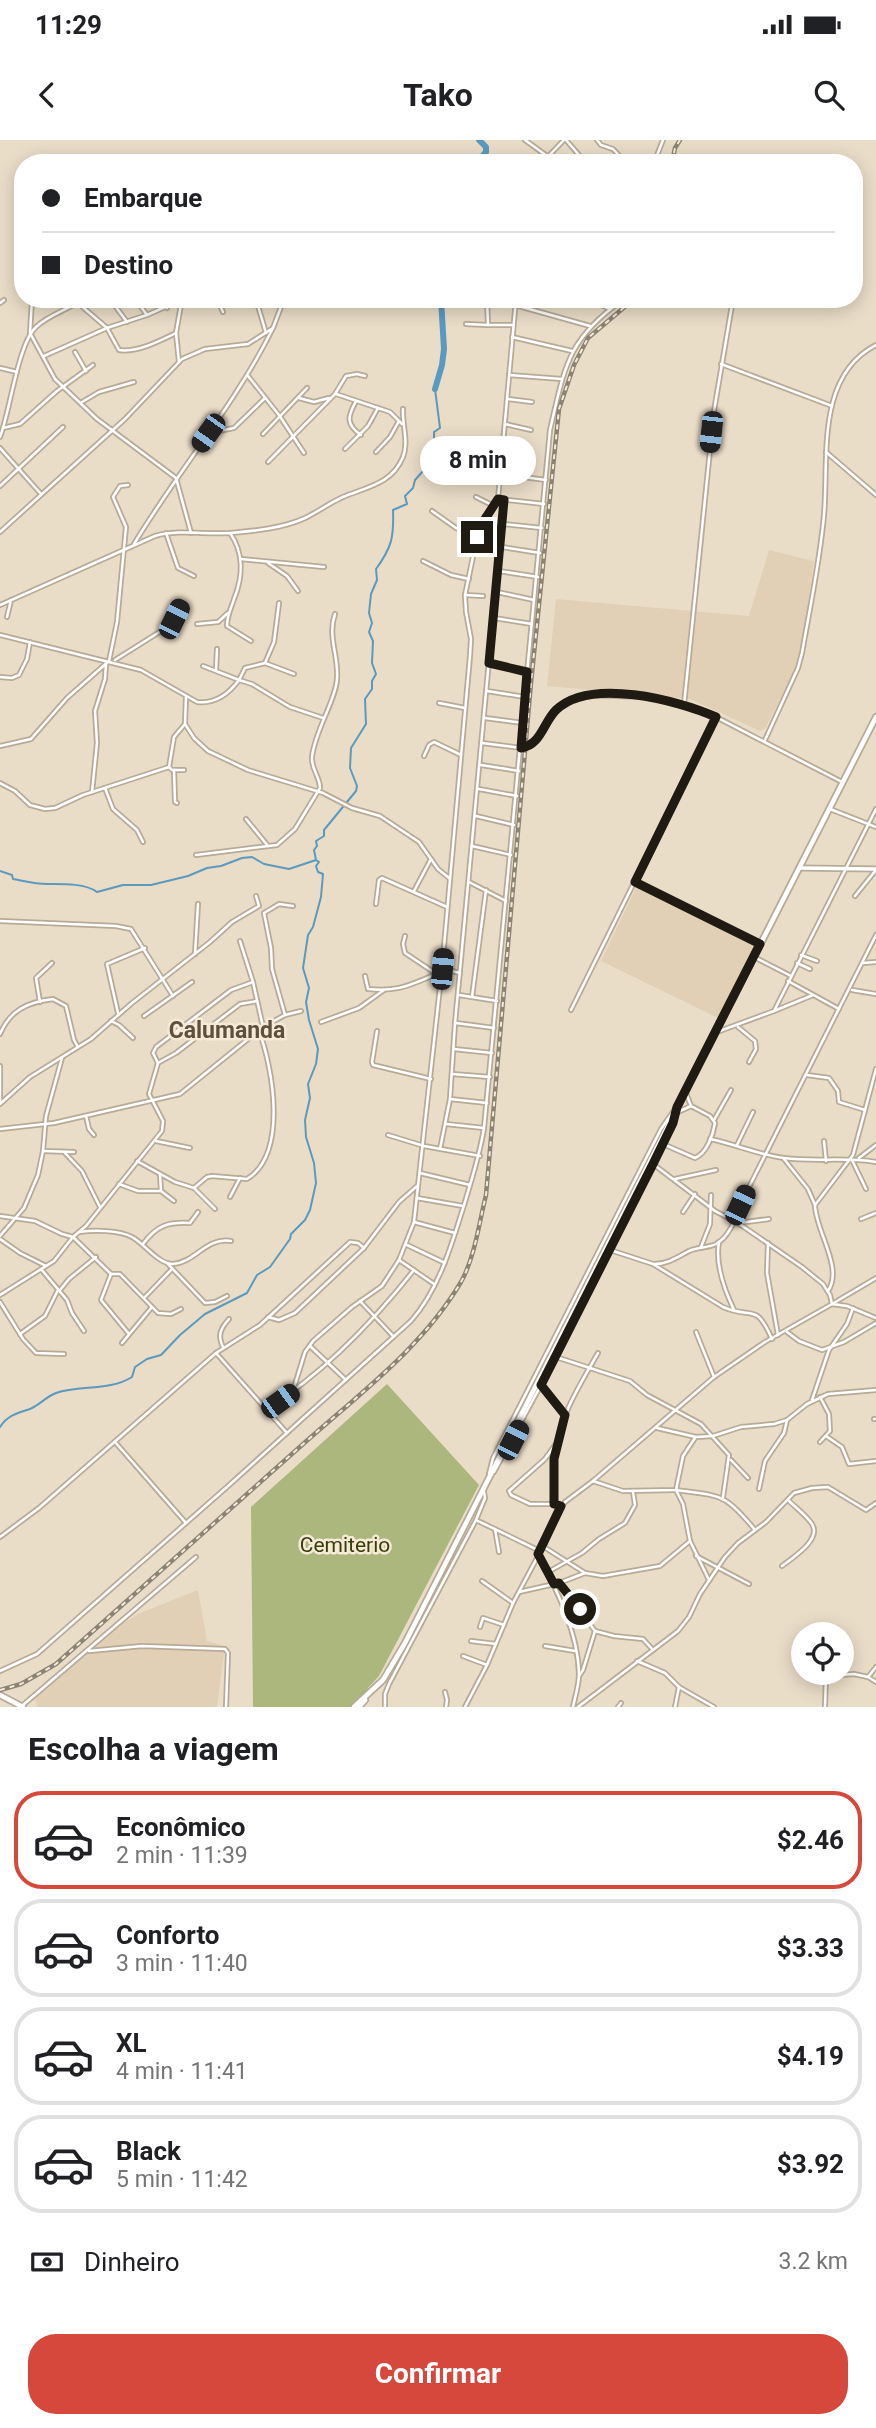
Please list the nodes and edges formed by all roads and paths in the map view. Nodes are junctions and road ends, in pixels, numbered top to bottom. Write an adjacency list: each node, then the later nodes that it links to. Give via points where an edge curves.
1 (526, 140): 4 (street)
2 (565, 140): 5 (street); 6 (street)
3 (597, 140): 7 (street)
4 (540, 154)
5 (550, 154)
6 (578, 154)
7 (618, 154)
8 (4, 300): 9 (street)
9 (0, 303)
10 (31, 308): 34 (street)
11 (67, 308): 34 (street)
12 (84, 308): 32 (street)
13 (117, 308): 27 (street)
14 (142, 308): 26 (street)
15 (167, 308): 26 (street)
16 (181, 308): 35 (street)
17 (221, 308): 25 (street)
18 (259, 308): 36 (street)
19 (281, 308): 33 (street)
20 (487, 308): 29 (street)
21 (515, 308): 30 (street)
22 (526, 308): 31 (street)
23 (731, 308): 43 (street)
24 (610, 309): 31 (street)
25 (223, 312)
26 (147, 315): 27 (street)
27 (127, 322): 32 (street)
28 (466, 324): 29 (street)
29 (488, 325): 30 (street)
30 (513, 325): 37 (street)
31 (590, 326): 39 (street)
32 (107, 328): 35 (street, via 122,351); 41 (street)
33 (273, 328): 36 (street); 49 (street)
34 (30, 333): 41 (street); 47 (street)
35 (176, 333): 42 (street)
36 (267, 333): 42 (street, via 248,344 205,348)
37 (512, 337): 39 (street); 48 (street)
38 (876, 345): 62 (street, via 844,374)
39 (572, 351): 51 (street)
40 (75, 352): 46 (street)
41 (43, 356): 53 (street)
42 (179, 363): 70 (street)
43 (721, 364): 62 (street); 148 (street)
44 (93, 365): 46 (street)
45 (0, 369): 47 (street)
46 (86, 371): 53 (street)
47 (17, 372): 69 (street)
48 (509, 375): 51 (street); 58 (street)
49 (248, 376): 57 (street); 72 (street)
50 (365, 376): 55 (street, via 346,376)
51 (562, 379): 86 (street, via 550,430)
52 (134, 382): 61 (street, via 99,391)
53 (63, 388): 61 (street); 69 (street, via 20,424)
54 (307, 388): 56 (street)
55 (334, 395): 56 (street, via 314,402); 59 (street); 74 (street)
56 (297, 397): 65 (street)
57 (265, 398): 65 (street); 72 (street, via 234,428)
58 (507, 398): 60 (street); 67 (street)
59 (356, 401): 63 (street); 75 (street, via 348,420)
60 (532, 402)
61 (80, 403): 70 (street)
62 (832, 406): 80 (street)
63 (378, 408): 66 (street); 75 (street)
64 (403, 409): 66 (street)
65 (279, 415): 73 (street); 74 (street)
66 (401, 422): 79 (street); 102 (street, via 406,442 402,458 385,481 335,500 301,520)
67 (505, 424): 71 (street); 84 (street)
68 (64, 427): 83 (street)
69 (3, 428): 76 (street)
70 (111, 430): 85 (street); 89 (street)
71 (531, 430)
72 (208, 433): 85 (street)
73 (262, 434)
74 (292, 435): 81 (street); 82 (street)
75 (361, 435): 78 (street)
76 (0, 437)
77 (0, 447): 83 (street)
78 (345, 449)
79 (376, 452)
80 (826, 452): 90 (street); 156 (street, via 824,515 802,653)
81 (304, 453)
82 (268, 462)
83 (19, 468): 87 (street); 89 (street)
84 (500, 474): 86 (street); 92 (street)
85 (176, 478): 101 (street); 104 (street)
86 (546, 480): 94 (street)
87 (1, 484)
88 (128, 485): 106 (street, via 120,486 113,497 126,527)
89 (41, 494): 99 (street)
90 (876, 495)
91 (476, 498): 95 (street)
92 (498, 499): 93 (street); 95 (street)
93 (504, 500): 94 (street); 97 (street)
94 (544, 504): 98 (street)
95 (494, 506): 103 (street)
96 (432, 512): 103 (street)
97 (503, 524): 98 (street); 105 (street)
98 (542, 528): 107 (street)
99 (0, 532)
100 (166, 533): 101 (street); 104 (street); 113 (street, via 178,568)
101 (191, 533): 102 (street)
102 (230, 533): 108 (street)
103 (477, 537): 115 (street)
104 (134, 544): 106 (street)
105 (500, 547): 107 (street); 112 (street)
106 (124, 548): 120 (street); 135 (street)
107 (540, 553): 114 (street)
108 (241, 559): 110 (street); 125 (street)
109 (423, 561): 115 (street)
110 (268, 563): 111 (street); 116 (street)
111 (324, 567)
112 (498, 570): 114 (street); 117 (street)
113 (194, 576)
114 (538, 577): 121 (street)
115 (469, 579): 118 (street)
116 (299, 591)
117 (496, 592): 121 (street); 128 (street)
118 (466, 595): 119 (street); 149 (street, via 471,639)
119 (484, 596)
120 (11, 600): 123 (street); 127 (street)
121 (534, 600): 130 (street)
122 (279, 603): 136 (street, via 274,642)
123 (0, 605)
124 (180, 606): 135 (street, via 169,626)
125 (228, 613): 129 (street, via 212,624); 132 (street, via 229,629)
126 (335, 614): 153 (street, via 330,633 337,684)
127 (7, 617)
128 (494, 618): 130 (street); 137 (street)
129 (197, 624)
130 (531, 624): 140 (street)
131 (1, 637): 133 (street)
132 (251, 641)
133 (30, 642): 135 (street); 142 (street, via 19,675)
134 (217, 649): 139 (street)
135 (109, 662): 145 (street, via 149,674); 158 (street, via 67,698 31,738); 171 (street, via 95,711)
136 (265, 663): 141 (street); 143 (street, via 245,668)
137 (489, 663): 140 (street); 144 (street)
138 (204, 666): 139 (street)
139 (216, 670): 143 (street)
140 (527, 672): 146 (street)
141 (294, 674)
142 (0, 677)
143 (239, 680): 145 (street, via 220,699 207,703); 153 (street)
144 (487, 691): 146 (street); 152 (street)
145 (186, 697): 155 (street)
146 (525, 697): 154 (street)
147 (439, 703): 149 (street)
148 (684, 705): 151 (street); 159 (street, via 644,697 586,695 552,713 536,742)
149 (465, 708): 160 (street)
150 (876, 716): 167 (main road)
151 (716, 717): 156 (street); 193 (street)
152 (484, 718): 154 (street); 157 (street)
153 (323, 719): 172 (street, via 312,759 320,783)
154 (523, 723): 159 (street)
155 (185, 724): 163 (street, via 174,737); 172 (street, via 200,745 223,760)
156 (765, 740): 167 (street)
157 (482, 743): 159 (street); 162 (street)
158 (0, 746)
159 (521, 748): 166 (street)
160 (461, 755): 161 (street, via 434,742); 191 (street)
161 (424, 756)
162 (480, 765): 166 (street); 170 (street)
163 (169, 768): 164 (street); 169 (street)
164 (174, 770): 165 (street); 174 (street)
165 (184, 770)
166 (519, 771): 173 (street)
167 (842, 782): 175 (main road)
168 (0, 783): 171 (street, via 30,805 45,809)
169 (105, 788): 171 (street); 182 (street, via 113,809)
170 (478, 789): 173 (street); 177 (street)
171 (92, 792)
172 (317, 792): 183 (street, via 295,829 282,842); 187 (street, via 390,821 422,844)
173 (517, 796): 180 (street)
174 (177, 803)
175 (830, 809): 179 (street); 188 (main road)
176 (876, 809): 179 (street)
177 (475, 816): 180 (street); 184 (street)
178 (246, 819): 183 (street)
179 (869, 823): 181 (street); 189 (street)
180 (514, 825): 186 (street)
181 (876, 827)
182 (144, 842)
183 (268, 846): 185 (street)
184 (472, 846): 186 (street); 192 (street)
185 (196, 855)
186 (511, 855): 198 (street)
187 (431, 859): 191 (street); 195 (street)
188 (800, 868): 189 (street); 209 (main road)
189 (846, 868): 190 (street); 212 (street)
190 (876, 869): 197 (street)
191 (450, 878): 203 (street)
192 (469, 882): 194 (street); 221 (street)
193 (635, 882): 209 (street); 240 (street)
194 (486, 890): 198 (street); 235 (street)
195 (413, 892): 200 (street, via 380,878); 203 (street)
196 (256, 896): 202 (street)
197 (856, 896)
198 (506, 901): 237 (street)
199 (198, 904): 211 (street)
200 (376, 904)
201 (293, 906): 204 (street, via 279,904)
202 (258, 907): 204 (street); 211 (street, via 232,922)
203 (447, 907): 219 (street)
204 (264, 913): 244 (street)
205 (0, 921): 210 (street, via 124,926)
206 (876, 935): 218 (street)
207 (405, 936): 222 (street, via 405,953)
208 (240, 941): 228 (street)
209 (760, 944): 213 (main road)
210 (145, 948): 225 (street); 243 (street, via 107,964)
211 (195, 954): 225 (street)
212 (801, 956): 214 (street); 217 (street)
213 (754, 957): 224 (street); 254 (main road)
214 (817, 961)
215 (876, 962): 218 (street)
216 (52, 963): 238 (street, via 36,978)
217 (797, 963): 220 (street); 224 (street)
218 (863, 964): 230 (street)
219 (442, 969): 221 (street); 222 (street)
220 (810, 969)
221 (460, 973): 232 (street)
222 (439, 975): 229 (street); 268 (street)
223 (365, 976): 229 (street, via 368,989)
224 (790, 976): 226 (street)
225 (163, 978): 234 (street); 243 (street)
226 (788, 981): 233 (street); 241 (street)
227 (192, 982): 234 (street)
228 (253, 982): 236 (street); 262 (street, via 231,990 156,1047 153,1053)
229 (384, 990): 247 (street, via 359,1008)
230 (850, 990): 231 (street); 239 (street)
231 (876, 993)
232 (459, 995): 235 (street); 248 (street)
233 (813, 995): 239 (street); 241 (street)
234 (173, 996): 245 (street)
235 (472, 997): 237 (street)
236 (257, 1001): 250 (street); 262 (street, via 240,1004)
237 (497, 1001): 251 (street)
238 (40, 1002): 255 (street, via 9,1016); 257 (street, via 53,999 66,1006)
239 (839, 1009): 266 (street)
240 (571, 1010)
241 (774, 1011): 249 (street)
242 (301, 1012): 244 (street)
243 (119, 1014): 246 (street)
244 (285, 1015): 250 (street)
245 (144, 1016)
246 (111, 1020): 256 (street); 257 (street)
247 (321, 1022)
248 (455, 1023): 251 (street); 258 (street)
249 (737, 1026): 254 (street); 261 (street, via 755,1041)
250 (263, 1027): 252 (street)
251 (494, 1028): 259 (street)
252 (259, 1030): 272 (street, via 187,1090); 311 (street, via 268,1057 273,1131 259,1169 250,1178)
253 (377, 1031): 268 (street, via 373,1065)
254 (716, 1033): 269 (main road)
255 (0, 1034)
256 (133, 1038)
257 (79, 1047): 260 (street)
258 (454, 1049): 259 (street); 265 (street)
259 (492, 1053): 267 (street)
260 (63, 1056): 274 (street, via 30,1077); 281 (street)
261 (749, 1062)
262 (158, 1063): 272 (street, via 149,1088)
263 (0, 1066): 274 (street)
264 (876, 1069): 277 (street)
265 (452, 1074): 267 (street); 271 (street)
266 (806, 1074): 277 (street, via 829,1078 839,1102); 299 (street)
267 (490, 1077): 273 (street)
268 (431, 1079): 293 (street)
269 (685, 1090): 275 (street); 276 (main road)
270 (731, 1090): 280 (street)
271 (450, 1099): 273 (street); 282 (street)
272 (152, 1102): 279 (street); 288 (street, via 163,1124)
273 (487, 1103): 284 (street)
274 (0, 1105)
275 (691, 1106): 276 (street); 280 (street)
276 (677, 1110): 290 (street); 419 (main road)
277 (864, 1110): 302 (street)
278 (754, 1112): 291 (street)
279 (86, 1115): 281 (street); 285 (street)
280 (713, 1120): 287 (street)
281 (45, 1124): 283 (street); 296 (street)
282 (446, 1124): 284 (street); 295 (street)
283 (0, 1129)
284 (484, 1129): 300 (street)
285 (94, 1135)
286 (388, 1135): 293 (street)
287 (710, 1139): 290 (street, via 695,1158); 291 (street)
288 (155, 1140): 294 (street); 304 (street)
289 (824, 1141): 305 (street)
290 (663, 1144): 307 (street)
291 (737, 1145): 299 (street)
292 (876, 1145): 303 (street)
293 (424, 1146): 295 (street); 309 (street)
294 (190, 1148)
295 (440, 1149): 300 (street)
296 (43, 1152): 297 (street); 333 (street, via 30,1196)
297 (64, 1152): 298 (street); 327 (street, via 89,1181)
298 (74, 1152)
299 (765, 1154): 301 (street); 337 (street)
300 (480, 1156): 314 (street)
301 (783, 1158): 305 (street); 324 (street)
302 (851, 1160): 303 (street); 305 (street); 317 (street); 324 (street)
303 (858, 1160): 306 (street)
304 (137, 1161): 310 (street); 313 (street)
305 (825, 1161)
306 (876, 1162)
307 (653, 1164): 312 (street); 349 (street)
308 (716, 1170): 312 (street)
309 (420, 1173): 314 (street); 315 (street)
310 (160, 1174): 316 (street); 318 (street)
311 (240, 1178): 316 (street, via 207,1177); 321 (street)
312 (674, 1179): 319 (street)
313 (118, 1184): 318 (street, via 138,1191); 327 (street)
314 (470, 1185): 325 (street)
315 (417, 1186): 322 (street); 348 (street)
316 (194, 1188): 328 (street)
317 (866, 1189)
318 (161, 1191): 323 (street)
319 (695, 1194): 326 (street); 330 (street)
320 (711, 1195): 326 (street)
321 (230, 1197)
322 (416, 1198): 325 (street); 336 (street)
323 (174, 1201)
324 (815, 1205): 363 (street, via 831,1261 833,1278)
325 (463, 1206): 339 (street)
326 (711, 1207): 337 (street); 347 (street)
327 (100, 1208): 338 (street)
328 (215, 1209)
329 (198, 1212): 345 (street, via 190,1223 153,1230)
330 (683, 1212)
331 (876, 1213): 334 (street)
332 (0, 1216): 333 (street)
333 (16, 1217): 340 (street); 341 (street)
334 (861, 1219)
335 (769, 1220): 337 (street)
336 (414, 1222): 339 (street); 346 (street)
337 (736, 1222): 343 (street); 344 (street)
338 (79, 1232): 340 (street); 345 (street, via 123,1233)
339 (455, 1233): 353 (street)
340 (73, 1237): 350 (street); 355 (street)
341 (0, 1238): 355 (street)
342 (231, 1241): 352 (street, via 213,1241 183,1261)
343 (719, 1242): 347 (street); 373 (street, via 726,1288)
344 (768, 1243): 363 (street); 383 (street, via 767,1273)
345 (143, 1244): 352 (street)
346 (407, 1245): 351 (street); 353 (street)
347 (701, 1247): 354 (street)
348 (364, 1248): 374 (street, via 295,1313 279,1320); 374 (street, via 350,1242)
349 (610, 1250): 354 (street); 398 (street)
350 (96, 1257): 359 (street); 362 (street)
351 (399, 1260): 358 (street); 367 (street, via 382,1286)
352 (167, 1263): 357 (street)
353 (444, 1263): 361 (street)
354 (653, 1264): 373 (street)
355 (46, 1266): 356 (street)
356 (41, 1269): 362 (street); 364 (street)
357 (172, 1269): 365 (street, via 205,1303); 366 (street)
358 (414, 1270): 361 (street); 375 (street)
359 (111, 1274): 366 (street, via 120,1274); 382 (street, via 101,1300)
360 (876, 1278): 369 (street)
361 (435, 1285): 384 (street, via 420,1311)
362 (58, 1291): 378 (street); 381 (street, via 45,1317)
363 (828, 1291): 369 (street)
364 (0, 1295)
365 (227, 1296)
366 (144, 1297): 370 (street)
367 (360, 1300): 375 (street); 387 (street)
368 (0, 1302): 381 (street)
369 (832, 1304): 371 (street); 379 (street)
370 (152, 1307): 372 (street, via 166,1315); 382 (street)
371 (853, 1308): 377 (street); 389 (street)
372 (181, 1309)
373 (735, 1311): 385 (street, via 761,1318)
374 (268, 1317): 388 (street)
375 (374, 1318): 384 (street); 394 (street)
376 (229, 1319): 388 (street, via 221,1328)
377 (876, 1321): 389 (street)
378 (84, 1331)
379 (786, 1331): 383 (street); 389 (street, via 811,1347)
380 (696, 1332): 396 (street)
381 (20, 1334): 392 (street, via 36,1353)
382 (129, 1334): 386 (street)
383 (778, 1335): 385 (street)
384 (393, 1336): 397 (street)
385 (772, 1339): 396 (street)
386 (122, 1343)
387 (310, 1345): 394 (street); 400 (street)
388 (223, 1348): 390 (street)
389 (829, 1350): 402 (street)
390 (216, 1353): 403 (street); 412 (street)
391 (598, 1353): 395 (street)
392 (64, 1354)
393 (559, 1358): 395 (street)
394 (327, 1362): 397 (street); 400 (street)
395 (590, 1368): 404 (street, via 630,1381); 405 (street)
396 (714, 1377): 404 (street)
397 (346, 1380): 408 (street)
398 (541, 1385): 405 (street); 419 (street)
399 (876, 1390): 401 (street)
400 (293, 1391): 403 (street)
401 (820, 1397): 402 (street); 410 (street, via 829,1414)
402 (812, 1401): 406 (street)
403 (267, 1409): 408 (street)
404 (675, 1410): 407 (street); 409 (street)
405 (565, 1415): 413 (street)
406 (787, 1420): 409 (street); 420 (street, via 784,1433 765,1461)
407 (656, 1427): 411 (street); 418 (street)
408 (287, 1433): 430 (street)
409 (713, 1436): 411 (street); 415 (street)
410 (826, 1436): 414 (street); 416 (street, via 842,1447 849,1464)
411 (696, 1437): 422 (street, via 683,1456)
412 (115, 1442): 430 (street); 433 (street)
413 (557, 1442): 427 (street); 427 (street, via 509,1491 530,1504)
414 (820, 1442)
415 (730, 1460): 417 (street); 424 (street)
416 (876, 1461)
417 (748, 1478)
418 (593, 1481): 423 (street); 428 (street)
419 (487, 1482): 421 (main road)
420 (759, 1489)
421 (483, 1490): 429 (street, via 485,1498); 476 (main road, via 395,1661)
422 (676, 1490): 423 (street); 424 (street); 434 (street)
423 (633, 1492): 440 (street, via 635,1505 625,1523)
424 (723, 1497): 432 (street)
425 (788, 1500): 426 (street, via 798,1492 828,1487 866,1510); 432 (street); 441 (street, via 814,1530 801,1552)
426 (876, 1503)
427 (554, 1504): 428 (street)
428 (561, 1506): 435 (street)
429 (476, 1520): 431 (street); 477 (street, via 389,1684)
430 (186, 1523): 465 (street, via 37,1654)
431 (495, 1529): 436 (street); 437 (street)
432 (755, 1530): 442 (street)
433 (0, 1537)
434 (690, 1541): 438 (street); 444 (street, via 660,1566 603,1576)
435 (543, 1547): 437 (street); 440 (street)
436 (499, 1552)
437 (539, 1553): 443 (street); 450 (street)
438 (696, 1556): 442 (street); 445 (street)
439 (196, 1557): 459 (street)
440 (568, 1561): 443 (street); 444 (street)
441 (782, 1566)
442 (718, 1568): 445 (street); 449 (street)
443 (548, 1572): 448 (street)
444 (585, 1573): 447 (street)
445 (709, 1580): 458 (street, via 684,1624)
446 (482, 1581): 451 (street)
447 (559, 1583): 448 (street); 454 (street)
448 (554, 1584): 450 (street); 460 (street)
449 (749, 1584)
450 (519, 1591): 451 (street)
451 (513, 1603): 452 (street)
452 (504, 1625): 453 (street, via 483,1618); 456 (street)
453 (480, 1627)
454 (595, 1631): 458 (street, via 643,1639); 466 (street)
455 (471, 1641): 456 (street)
456 (496, 1644): 463 (street)
457 (545, 1646): 460 (street)
458 (653, 1650): 462 (street)
459 (88, 1651): 474 (street); 475 (street, via 142,1646 225,1649)
460 (575, 1651): 466 (street)
461 (463, 1656): 463 (street)
462 (637, 1661): 469 (street, via 665,1673); 480 (street)
463 (487, 1665): 479 (street)
464 (876, 1667): 467 (street)
465 (0, 1671)
466 (579, 1676): 480 (street)
467 (869, 1677): 468 (street); 483 (street, via 826,1676)
468 (876, 1682)
469 (680, 1687): 481 (street); 482 (street)
470 (445, 1692): 478 (street)
471 (0, 1695): 472 (main road)
472 (7, 1699): 473 (main road); 474 (main road)
473 (9, 1707)
474 (22, 1707)
475 (226, 1707)
476 (356, 1707)
477 (386, 1707)
478 (446, 1707)
479 (465, 1707)
480 (575, 1707)
481 (675, 1707)
482 (714, 1707)
483 (825, 1707)

